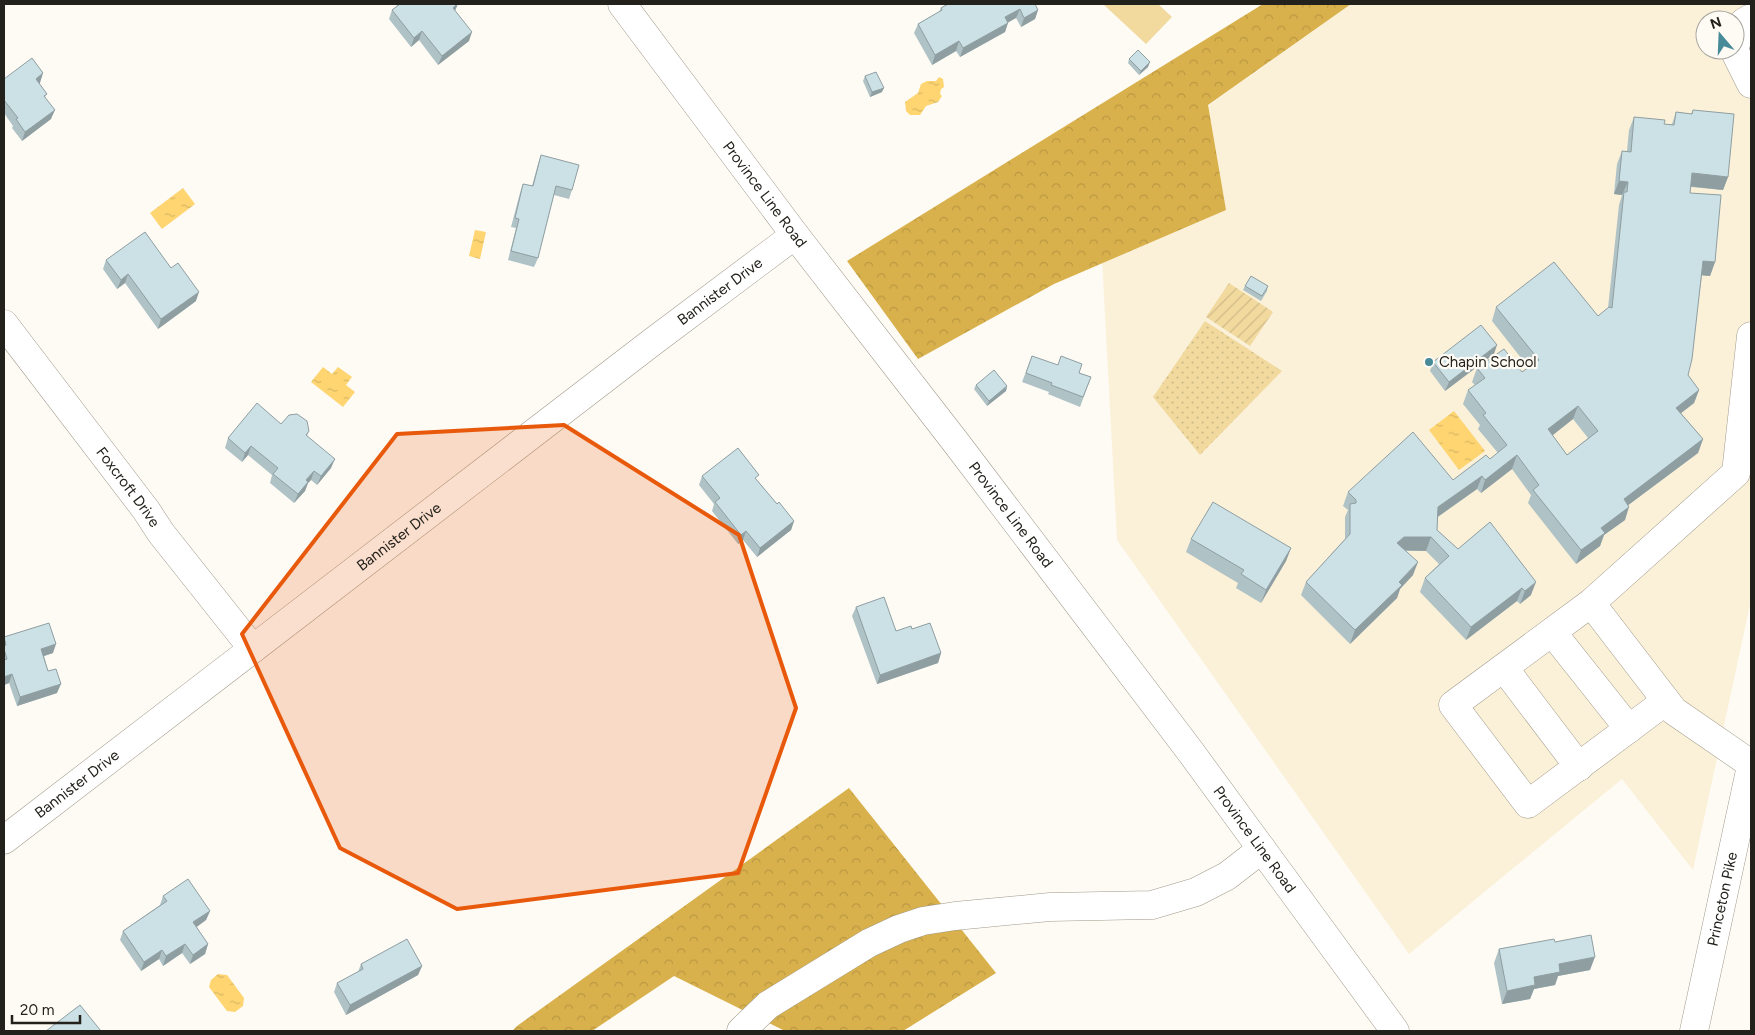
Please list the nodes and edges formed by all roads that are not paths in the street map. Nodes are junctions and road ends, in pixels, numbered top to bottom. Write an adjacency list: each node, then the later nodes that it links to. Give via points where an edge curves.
1 (622, 4): 4 (main road, Province Line Road)
2 (1739, 60): 3 (main road)
3 (1751, 84)
4 (795, 235): 9 (main road, Bannister Drive); 16 (main road, Province Line Road)
5 (4, 324): 9 (main road, Foxcroft Drive)
6 (1751, 336): 7 (main road, via 1736,473)
7 (1591, 603): 8 (main road); 11 (main road)
8 (1552, 632): 10 (main road); 12 (main road)
9 (252, 649): 15 (main road, Bannister Drive)
10 (1504, 668): 14 (main road); 14 (main road, via 1453,705 1522,797 1528,804)
11 (1666, 701): 12 (main road); 13 (main road, via 1674,711)
12 (1629, 729): 14 (main road)
13 (1751, 765): 19 (main road, Princeton Pike)
14 (1579, 767)
15 (4, 840)
16 (1262, 849): 17 (main road, via 1227,876 1196,892 1152,905 1050,907 955,916 899,929 869,943 768,1005); 18 (main road, Province Line Road)
17 (741, 1031)
18 (1396, 1031)
19 (1694, 1031)

